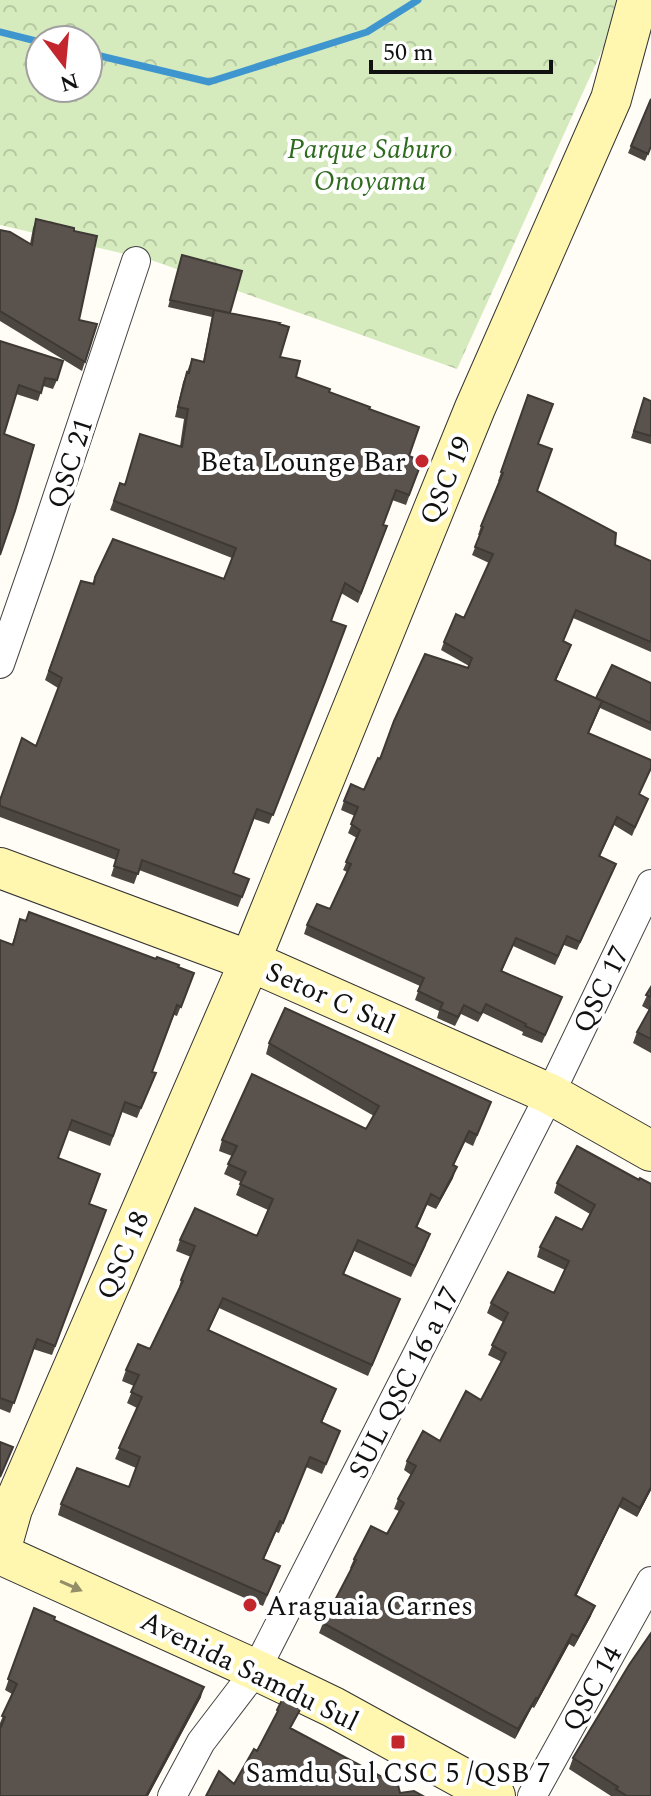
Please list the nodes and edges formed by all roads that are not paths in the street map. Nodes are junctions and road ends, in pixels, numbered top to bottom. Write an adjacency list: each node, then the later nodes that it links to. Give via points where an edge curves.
1 (638, 0): 6 (street, QSC 19, via 611,99 475,408)
2 (136, 261): 3 (street, QSC 21)
3 (0, 664)
4 (0, 868): 6 (street, Setor C Sul)
5 (651, 884): 7 (street, QSC 17)
6 (250, 961): 7 (street, Setor C Sul); 9 (street, QSC 18, via 12,1509)
7 (550, 1094): 8 (street, Setor C Sul); 11 (street, SUL QSC 16 a 17)
8 (651, 1151)
9 (0, 1552): 11 (street, Avenida Samdu Sul, one-way to 11)
10 (651, 1581): 14 (street, QSC 14)
11 (256, 1670): 12 (street, SUL QSC 16 a 17, via 201,1742); 13 (street, Avenida Samdu Sul)
12 (172, 1796)
13 (495, 1796)
14 (532, 1796)

